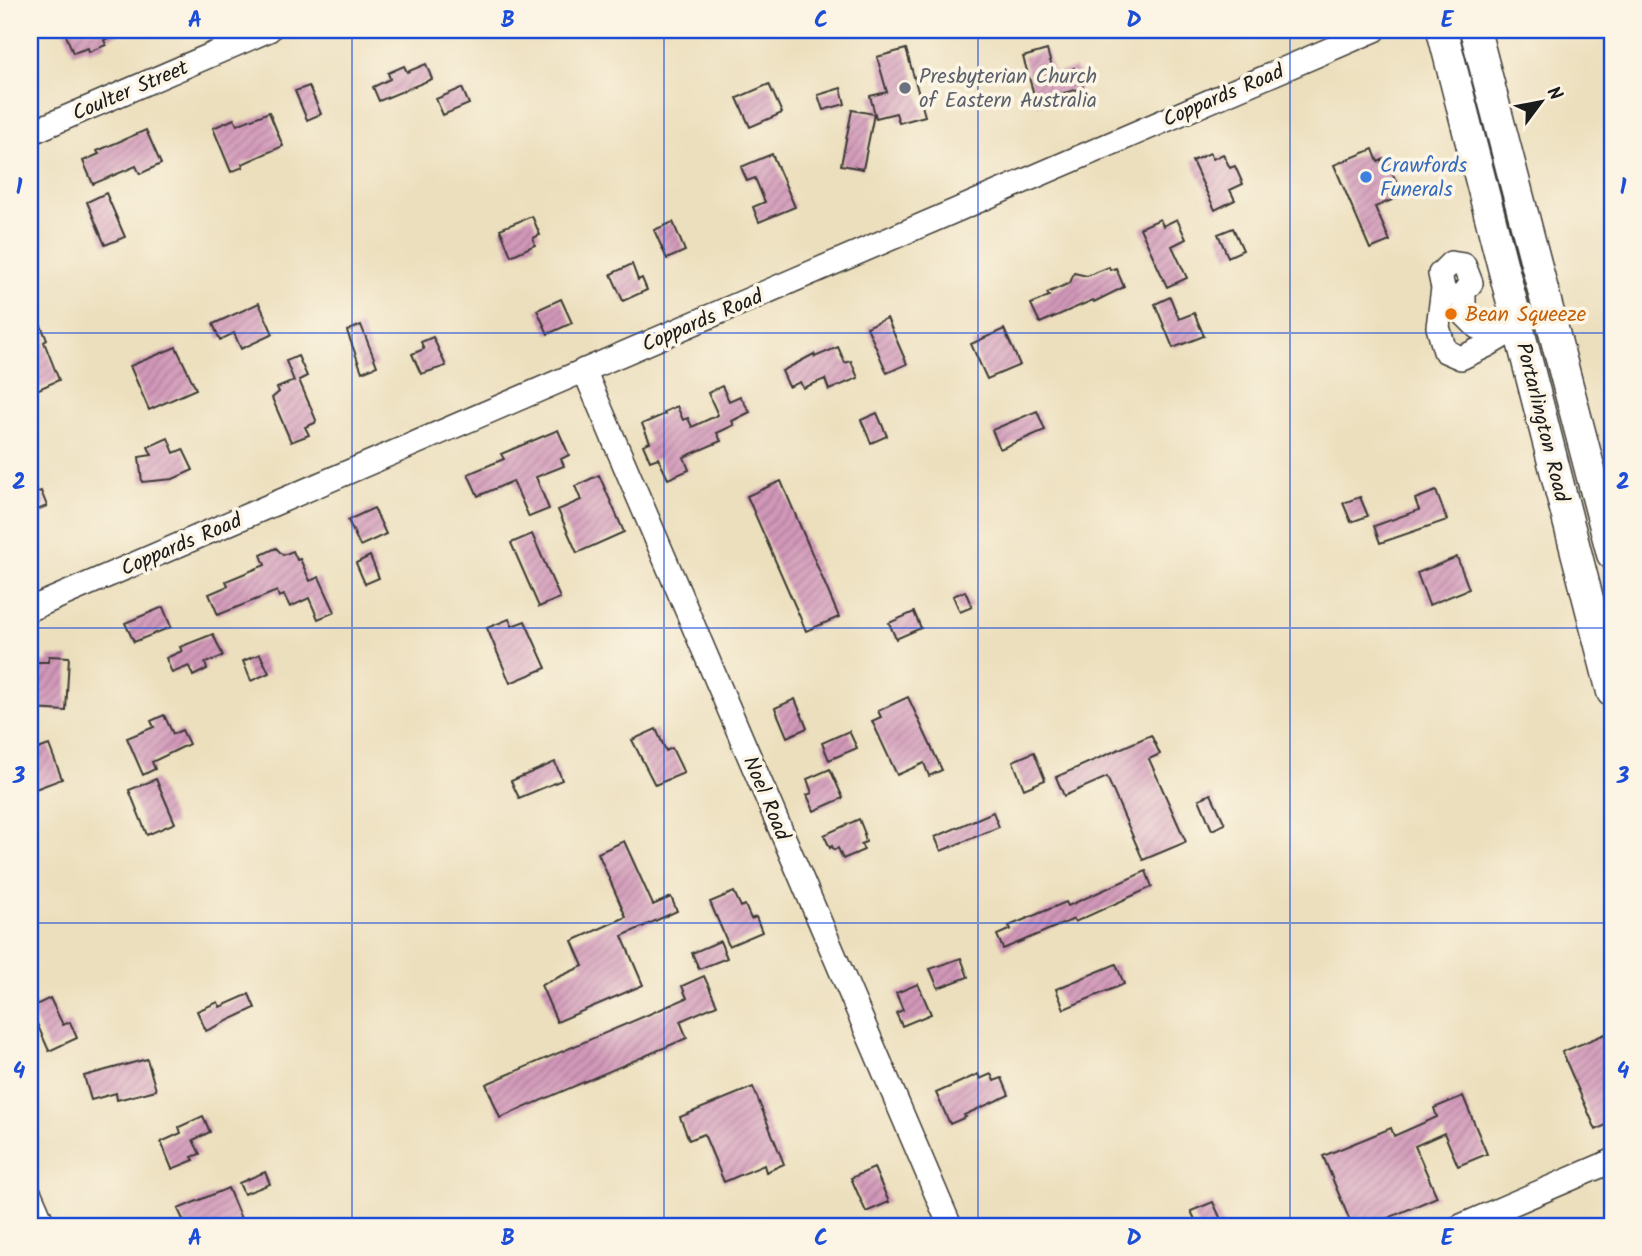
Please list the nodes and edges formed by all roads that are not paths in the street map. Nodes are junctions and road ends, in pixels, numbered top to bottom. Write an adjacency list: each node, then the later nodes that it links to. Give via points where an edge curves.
1 (269, 30): 5 (street, Coulter Street)
2 (1375, 30): 7 (street, Coppards Road)
3 (1442, 30): 6 (main road, Portarlington Road)
4 (1475, 30): 8 (main road, Portarlington Road)
5 (30, 133)
6 (1518, 327): 6 (street, via 1461,358 1445,351 1438,327 1443,288 1440,274 1451,263 1464,265 1471,283 1464,292 1464,314 1477,327); 10 (main road, Portarlington Road)
7 (584, 370): 9 (street, Coppards Road); 14 (street, Noel Road)
8 (1612, 554)
9 (30, 609)
10 (1612, 692)
11 (1612, 1161): 15 (street)
12 (30, 1194): 13 (street)
13 (44, 1226)
14 (950, 1226)
15 (1461, 1226)

